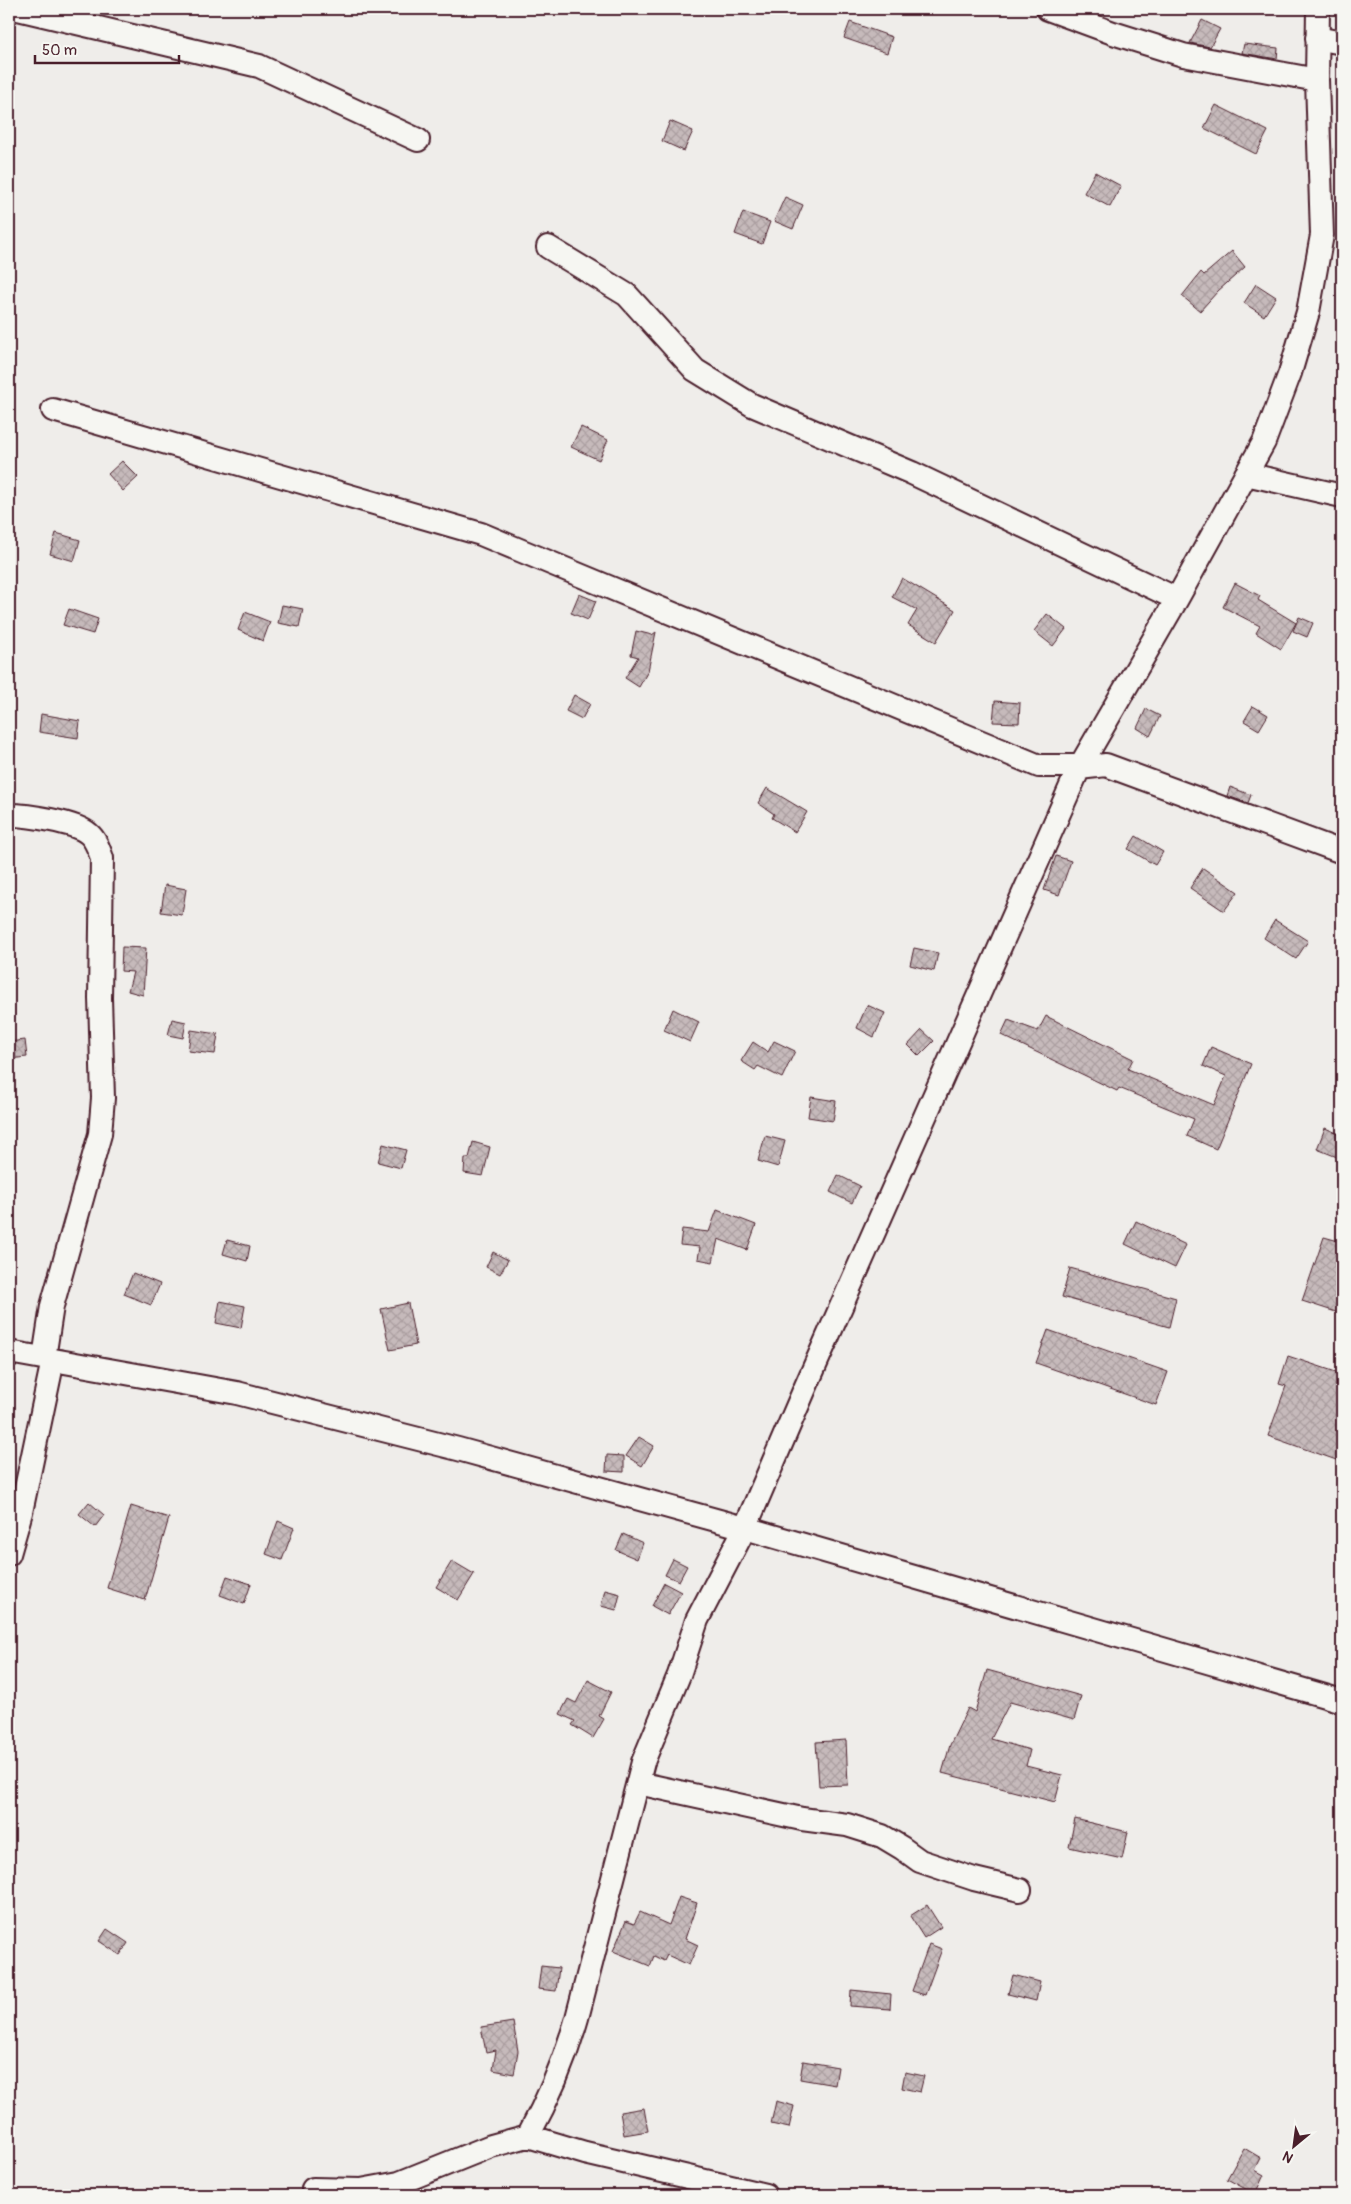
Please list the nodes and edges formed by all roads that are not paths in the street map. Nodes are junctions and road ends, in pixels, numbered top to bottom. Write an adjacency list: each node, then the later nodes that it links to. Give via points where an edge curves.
1 (18, 9): 7 (street, via 259,66)
2 (1048, 9): 6 (street, via 1184,55)
3 (1318, 9): 4 (street)
4 (1317, 38): 5 (street); 6 (street)
5 (1342, 43)
6 (1317, 80): 10 (street, via 1322,235 1308,312 1290,373 1264,442)
7 (418, 140)
8 (548, 247): 12 (street, via 627,295 695,370 752,405 912,473)
9 (53, 410): 13 (street, via 481,534 1039,766)
10 (1246, 474): 11 (street); 12 (street)
11 (1342, 496)
12 (1178, 599): 13 (street)
13 (1079, 768): 15 (street, via 1106,765); 18 (street)
14 (9, 815): 17 (street, via 50,820 81,829 95,841 102,858 100,998 103,1098 100,1134 52,1306)
15 (1342, 852)
16 (9, 1352): 17 (street)
17 (49, 1359): 18 (street, via 236,1393 458,1449); 19 (street, via 21,1512)
18 (746, 1528): 20 (street); 21 (street, via 697,1620)
19 (9, 1554)
20 (1342, 1702)
21 (638, 1783): 22 (street, via 802,1819 847,1825 882,1836 920,1861); 23 (street, via 567,2055)
22 (1020, 1890)
23 (528, 2136): 24 (street, via 491,2146 399,2183 360,2190); 25 (street, via 585,2153)
24 (313, 2189)
25 (766, 2195)

